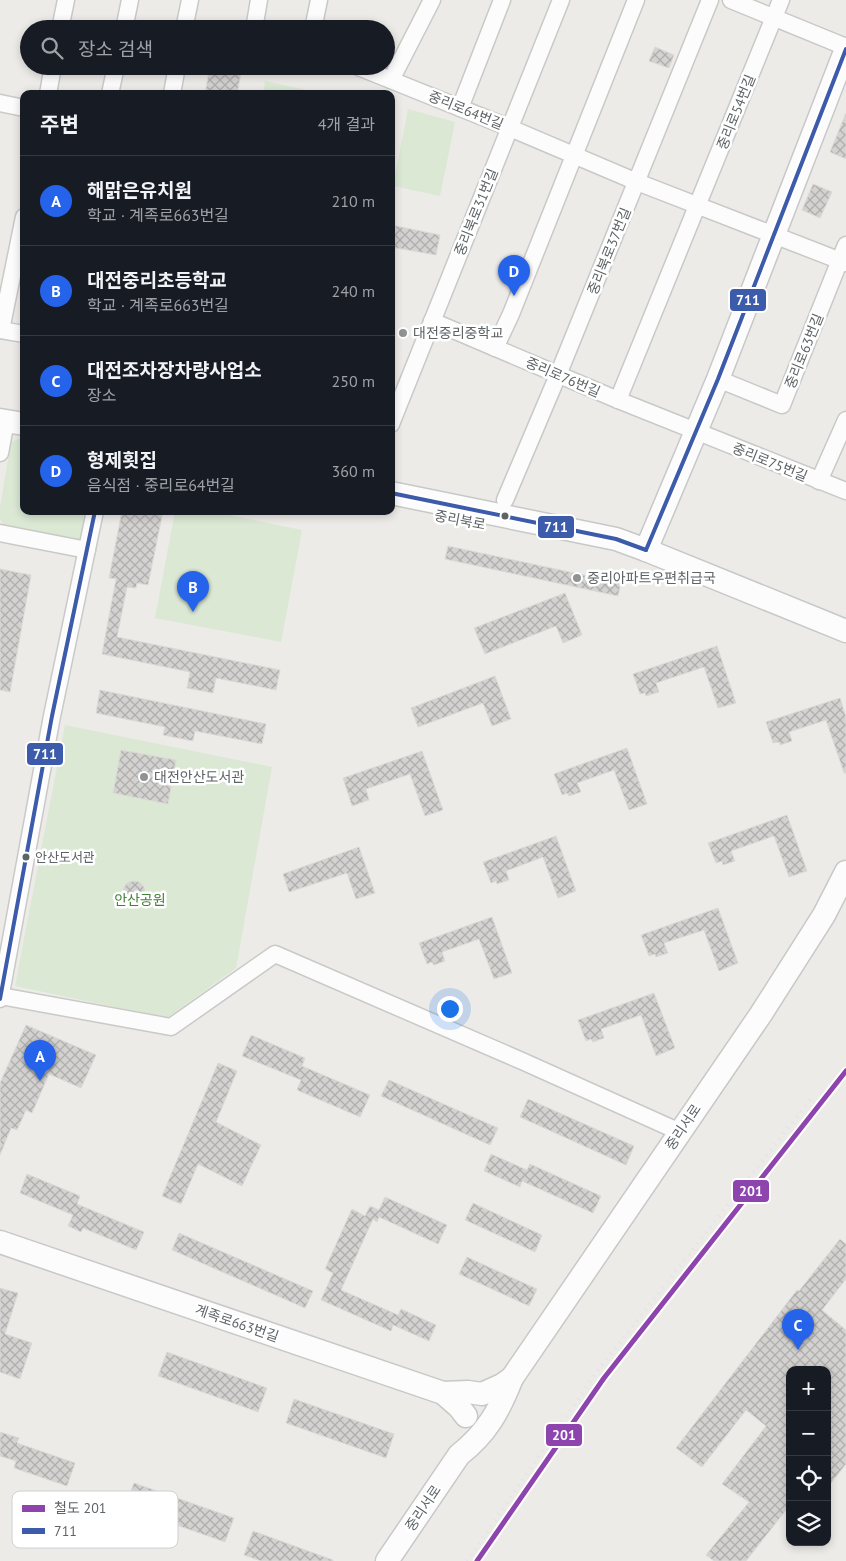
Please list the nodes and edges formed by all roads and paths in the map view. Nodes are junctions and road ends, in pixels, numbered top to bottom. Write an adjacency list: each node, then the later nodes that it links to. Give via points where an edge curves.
1 (66, 0): 14 (street)
2 (130, 0): 15 (street)
3 (190, 0): 16 (street)
4 (259, 0): 17 (street)
5 (319, 0): 18 (street)
6 (432, 0): 20 (street)
7 (502, 0): 32 (street)
8 (561, 0): 33 (street, 중리북로31번길)
9 (636, 0): 34 (street)
10 (710, 0): 35 (street, 중리북로37번길)
11 (731, 0): 13 (street)
12 (781, 0): 13 (street, 중리로54번길)
13 (774, 17): 19 (street); 36 (street, 중리로54번길)
14 (62, 20)
15 (126, 20)
16 (189, 20)
17 (256, 20)
18 (315, 20)
19 (846, 48): 37 (main road)
20 (395, 70)
21 (51, 75): 27 (street)
22 (114, 75): 28 (street)
23 (175, 75): 29 (street)
24 (378, 75): 26 (street, 중리로64번길)
25 (393, 75): 26 (street)
26 (390, 80): 32 (street, 중리로64번길)
27 (49, 90)
28 (111, 90)
29 (173, 90)
30 (0, 103): 31 (street)
31 (20, 107)
32 (460, 108): 33 (street, 중리로64번길)
33 (510, 128): 34 (street, 중리로64번길); 40 (street, 중리북로31번길)
34 (574, 156): 35 (street, 중리로64번길); 43 (street)
35 (637, 182): 36 (street, 중리로64번길); 44 (street, 중리북로37번길)
36 (698, 206): 37 (street, 중리로64번길); 46 (street)
37 (774, 235): 39 (street, 중리로63번길); 45 (main road)
38 (20, 236): 41 (street)
39 (844, 256): 45 (street, 중리로63번길, via 782,405)
40 (432, 321): 43 (street, 중리로76번길); 47 (street, 중리북로31번길)
41 (0, 330): 42 (street)
42 (20, 333)
43 (495, 348): 44 (street, 중리로76번길)
44 (558, 375): 46 (street, 중리로76번길); 55 (street, 중리북로37번길)
45 (718, 380): 50 (main road)
46 (618, 400): 50 (street, 중리로76번길)
47 (395, 414)
48 (846, 420): 52 (street)
49 (10, 422): 51 (street)
50 (695, 431): 52 (street, 중리로75번길); 60 (main road)
51 (0, 453)
52 (819, 481): 53 (street, 중리로75번길)
53 (846, 491)
54 (395, 494): 60 (main road, 중리북로, via 616,539)
55 (505, 500)
56 (395, 507): 60 (main road, 중리북로, via 614,551)
57 (94, 515): 59 (street)
58 (0, 533): 59 (street)
59 (87, 550): 63 (street, via 52,716)
60 (646, 550): 61 (main road, 중리북로)
61 (846, 631)
62 (846, 872): 64 (main road, 중리서로, via 824,915)
63 (0, 997): 64 (street, via 171,1027 275,954)
64 (680, 1132): 66 (main road, 중리서로)
65 (0, 1242): 67 (main road, 계족로663번길)
66 (507, 1382): 67 (main road, 중리서로); 67 (main road, 계족로663번길, via 482,1394 468,1392)
67 (466, 1408): 68 (main road); 68 (main road, 중리서로, via 472,1444)
68 (460, 1451): 69 (main road, 중리서로)
69 (387, 1561)

